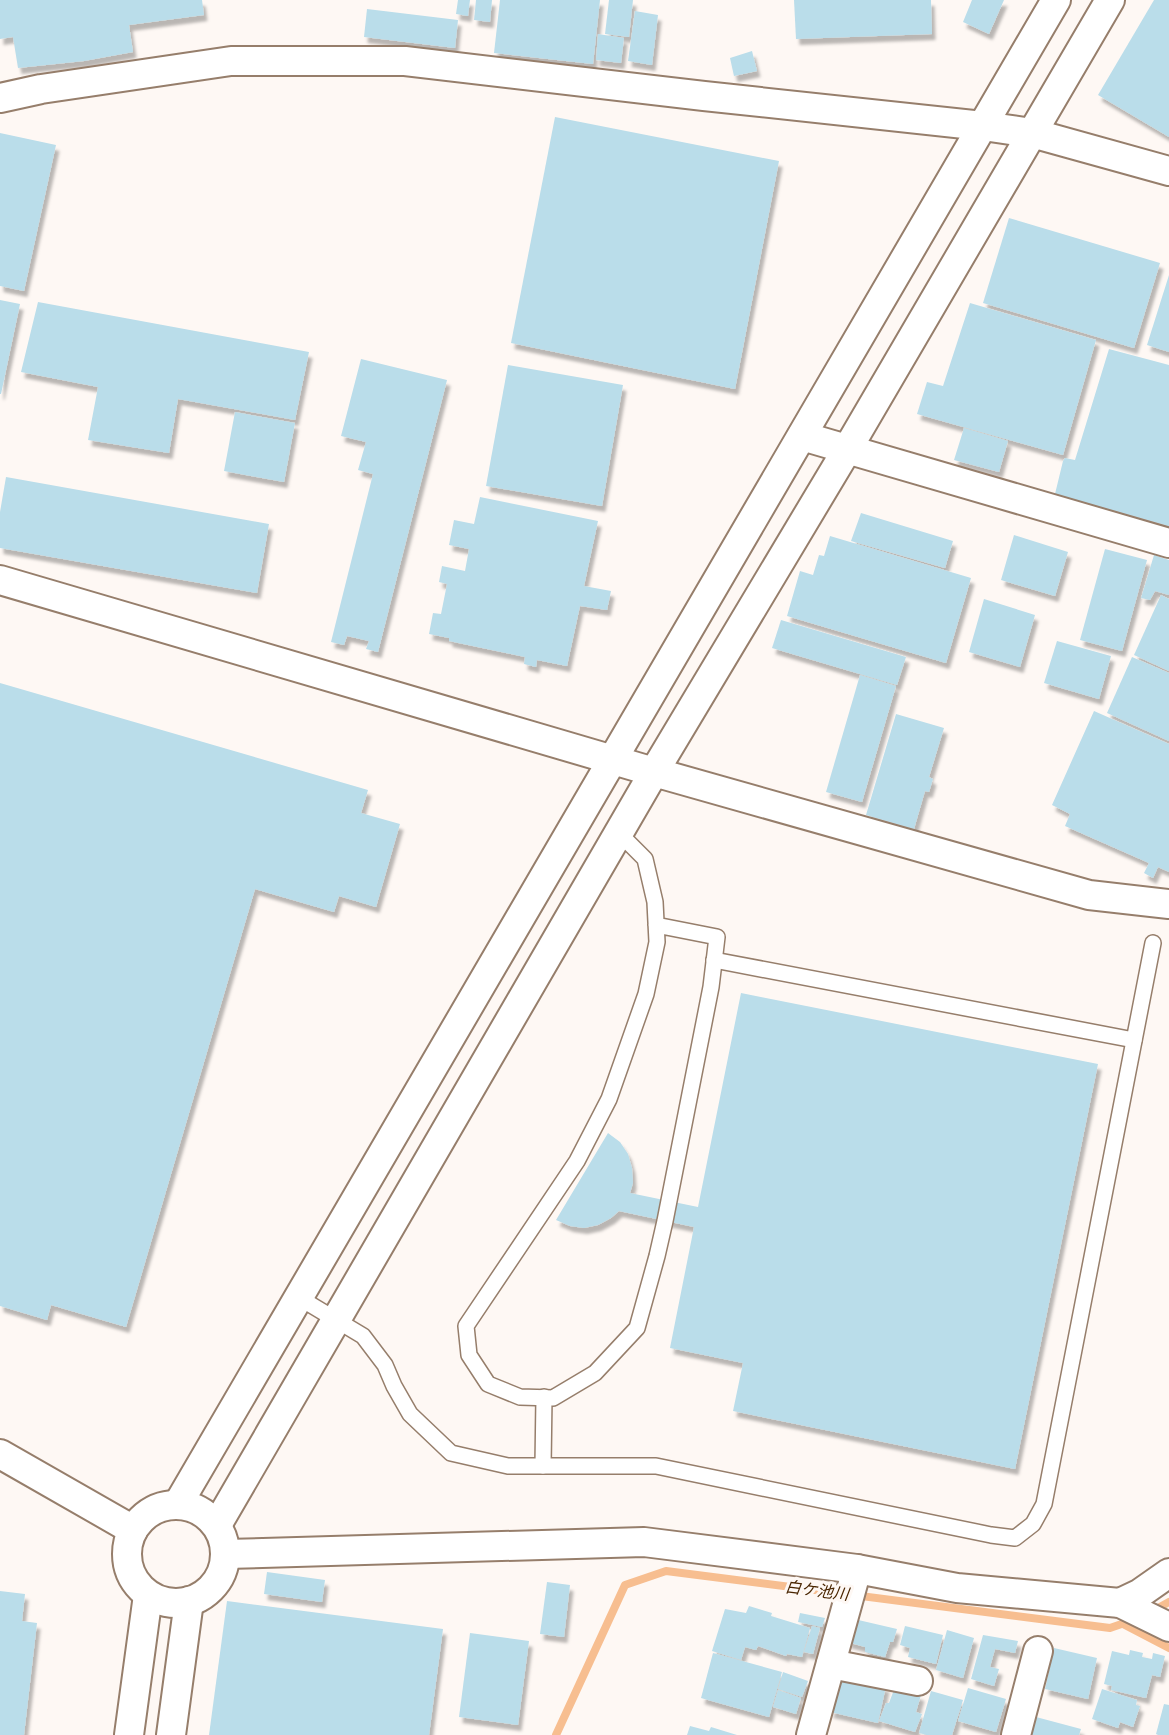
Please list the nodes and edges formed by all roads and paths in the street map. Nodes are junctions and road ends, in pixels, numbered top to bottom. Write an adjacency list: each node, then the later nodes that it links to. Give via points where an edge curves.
1 (1056, 0): 4 (street)
2 (1110, 0): 5 (street)
3 (0, 98): 4 (street, via 231,61 405,61)
4 (983, 126): 5 (street); 7 (street)
5 (1032, 133): 6 (street); 8 (street)
6 (1169, 171)
7 (802, 436): 8 (street); 11 (street)
8 (848, 448): 9 (street); 12 (street)
9 (1169, 543)
10 (0, 580): 11 (street)
11 (613, 759): 12 (street); 19 (street)
12 (654, 772): 13 (street); 14 (street, via 1089,895)
13 (619, 833): 15 (lane, via 645,859); 20 (street)
14 (1169, 904)
15 (656, 925): 17 (lane, via 717,938); 21 (lane, via 657,942 646,994 609,1100 578,1161 466,1326 469,1355 488,1384 520,1397)
16 (1153, 943): 18 (lane)
17 (714, 960): 18 (lane); 21 (lane, via 657,1256 637,1328 595,1373 553,1398)
18 (1134, 1040): 23 (lane, via 1044,1504 1033,1524 1015,1538 656,1466)
19 (298, 1297): 20 (lane); 24 (street)
20 (336, 1319): 23 (lane, via 363,1336 385,1365 410,1414 451,1452 508,1466); 25 (street)
21 (544, 1397): 23 (lane)
22 (0, 1454): 26 (street)
23 (543, 1466)
24 (178, 1504): 25 (street, via 206,1514); 26 (street, via 160,1507)
25 (216, 1525): 27 (street)
26 (133, 1530): 30 (street, via 128,1543 130,1572)
27 (226, 1554): 28 (street, via 644,1542); 31 (street, via 215,1584)
28 (857, 1569): 32 (street, via 957,1588); 35 (street)
29 (1169, 1573): 32 (street)
30 (148, 1594): 31 (street, via 161,1601); 37 (street)
31 (189, 1601): 38 (street)
32 (1120, 1603): 33 (street)
33 (1169, 1627)
34 (1038, 1651): 40 (street)
35 (831, 1664): 36 (street); 39 (street)
36 (918, 1681)
37 (129, 1735)
38 (171, 1735)
39 (811, 1735)
40 (1016, 1735)

